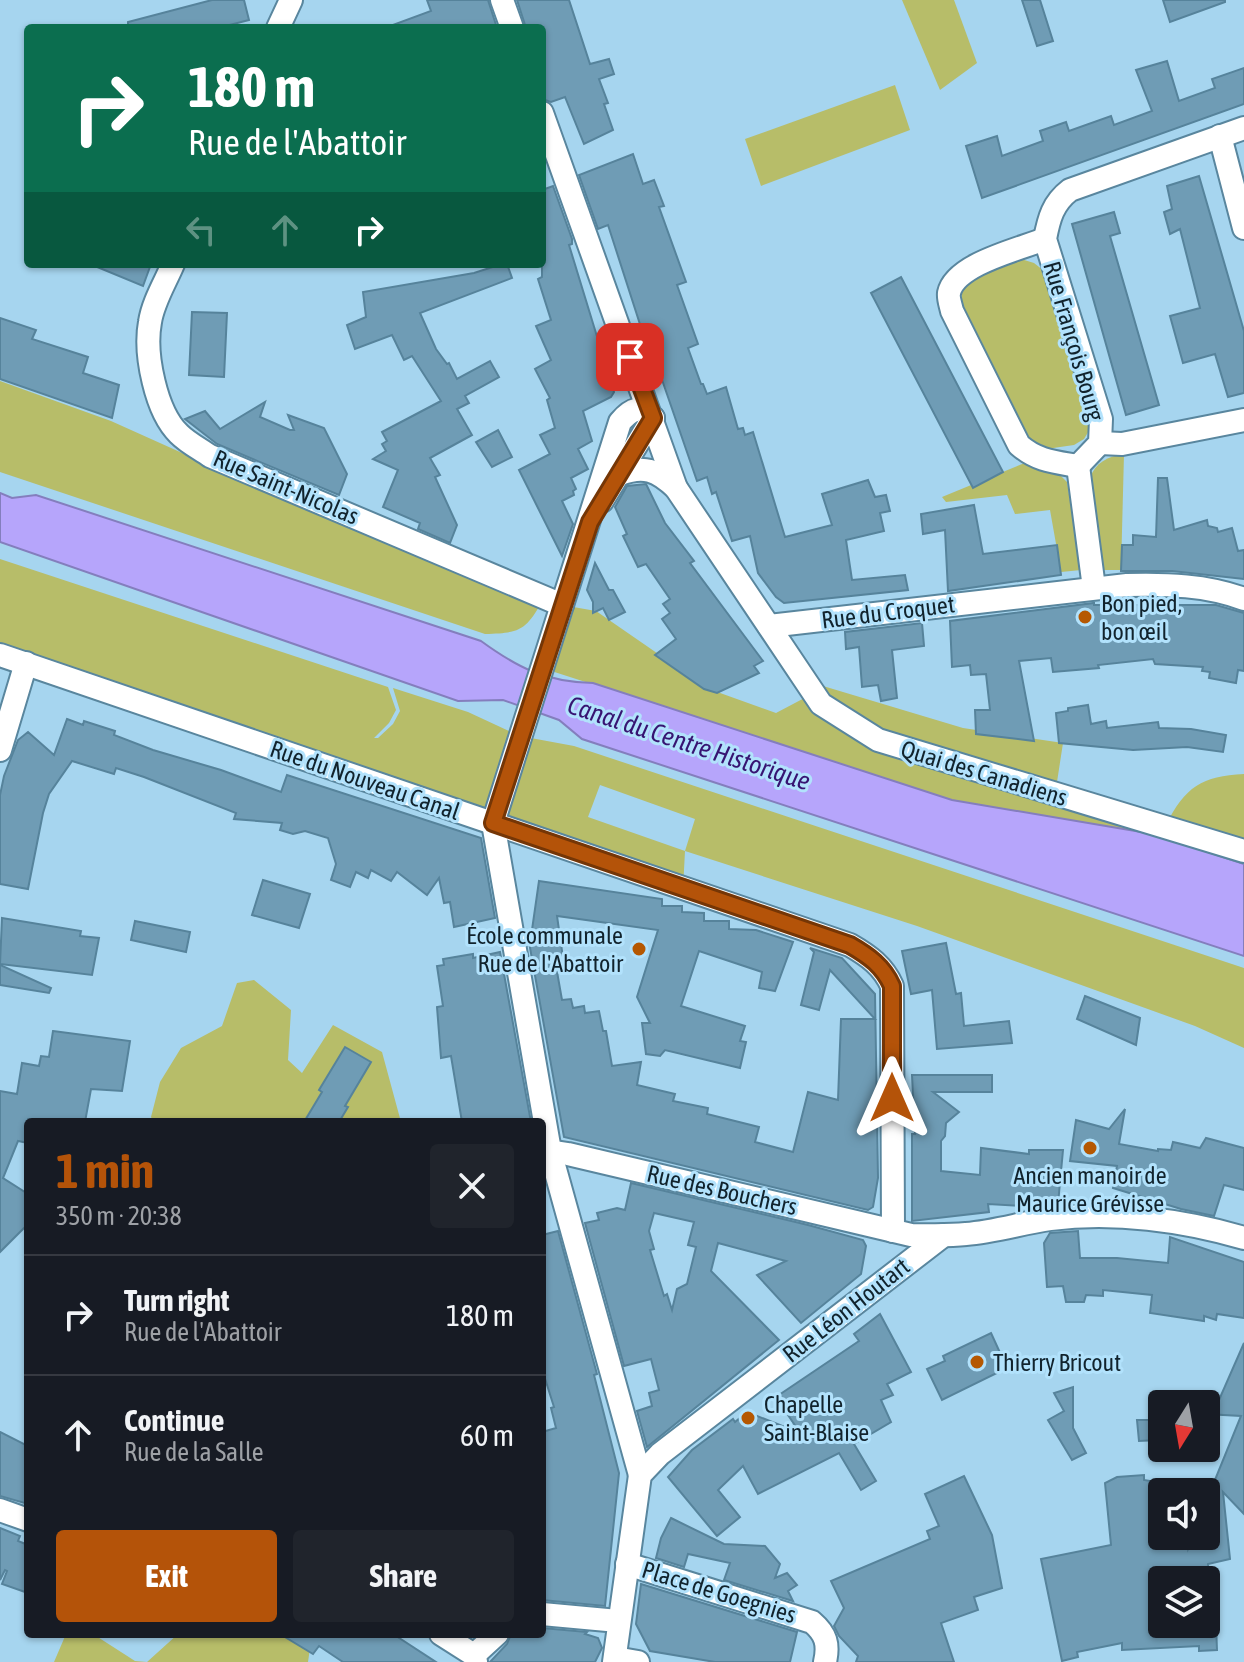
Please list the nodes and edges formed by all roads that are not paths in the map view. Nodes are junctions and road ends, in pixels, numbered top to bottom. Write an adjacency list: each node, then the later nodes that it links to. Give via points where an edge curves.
1 (291, 0): 3 (street)
2 (502, 0): 4 (street)
3 (280, 24)
4 (511, 24)
5 (546, 124): 11 (street)
6 (1244, 128): 7 (street, Rue François Bourg)
7 (1220, 136): 8 (street); 9 (street, Rue François Bourg, via 1070,190 1057,200)
8 (1244, 228)
9 (1045, 239): 15 (street, Rue François Bourg, via 1101,419); 16 (street, Rue François Bourg, via 967,269 949,294 952,311 1019,445 1044,461)
10 (171, 268): 22 (street, Rue Saint-Nicolas, via 152,313 148,339 160,400 178,433 210,456)
11 (630, 357): 12 (street); 14 (street, via 629,391)
12 (653, 418): 14 (street, via 638,409); 17 (street); 18 (street)
13 (1244, 420): 15 (street, Rue François Bourg, via 1122,444)
14 (620, 422): 19 (street)
15 (1100, 443): 16 (street, Rue François Bourg)
16 (1078, 466): 20 (street)
17 (620, 474): 18 (street, via 649,468); 19 (street)
18 (676, 488): 23 (street)
19 (590, 522): 22 (street)
20 (1094, 588): 21 (street, Rue du Croquet, via 1161,584); 23 (street, Rue du Croquet)
21 (1244, 599)
22 (562, 605): 27 (street)
23 (769, 626): 28 (street, Quai des Canadiens, via 821,704 878,740)
24 (0, 655): 25 (street, Rue du Nouveau Canal)
25 (26, 663): 26 (street); 27 (street, Rue du Nouveau Canal)
26 (0, 750)
27 (493, 823): 29 (street); 31 (street, Rue du Nouveau Canal, via 850,945 879,965 892,986)
28 (1244, 851)
29 (541, 1118)
30 (546, 1151): 31 (street, Rue des Bouchers); 34 (street)
31 (893, 1231): 32 (street, Rue Léon Houtart)
32 (944, 1235): 33 (street, Rue Léon Houtart, via 1052,1219 1112,1217 1179,1223); 34 (street, Rue Léon Houtart, via 660,1454)
33 (1244, 1238)
34 (640, 1475): 37 (street)
35 (0, 1510): 36 (street)
36 (24, 1519)
37 (627, 1564): 39 (street); 45 (street, Place de Goegnies, via 800,1617 822,1631 828,1651)
38 (546, 1614): 39 (street)
39 (618, 1621): 43 (street)
40 (447, 1638): 42 (street)
41 (493, 1638): 42 (street)
42 (475, 1658)
43 (615, 1660): 44 (street)
44 (638, 1662)
45 (825, 1662)

